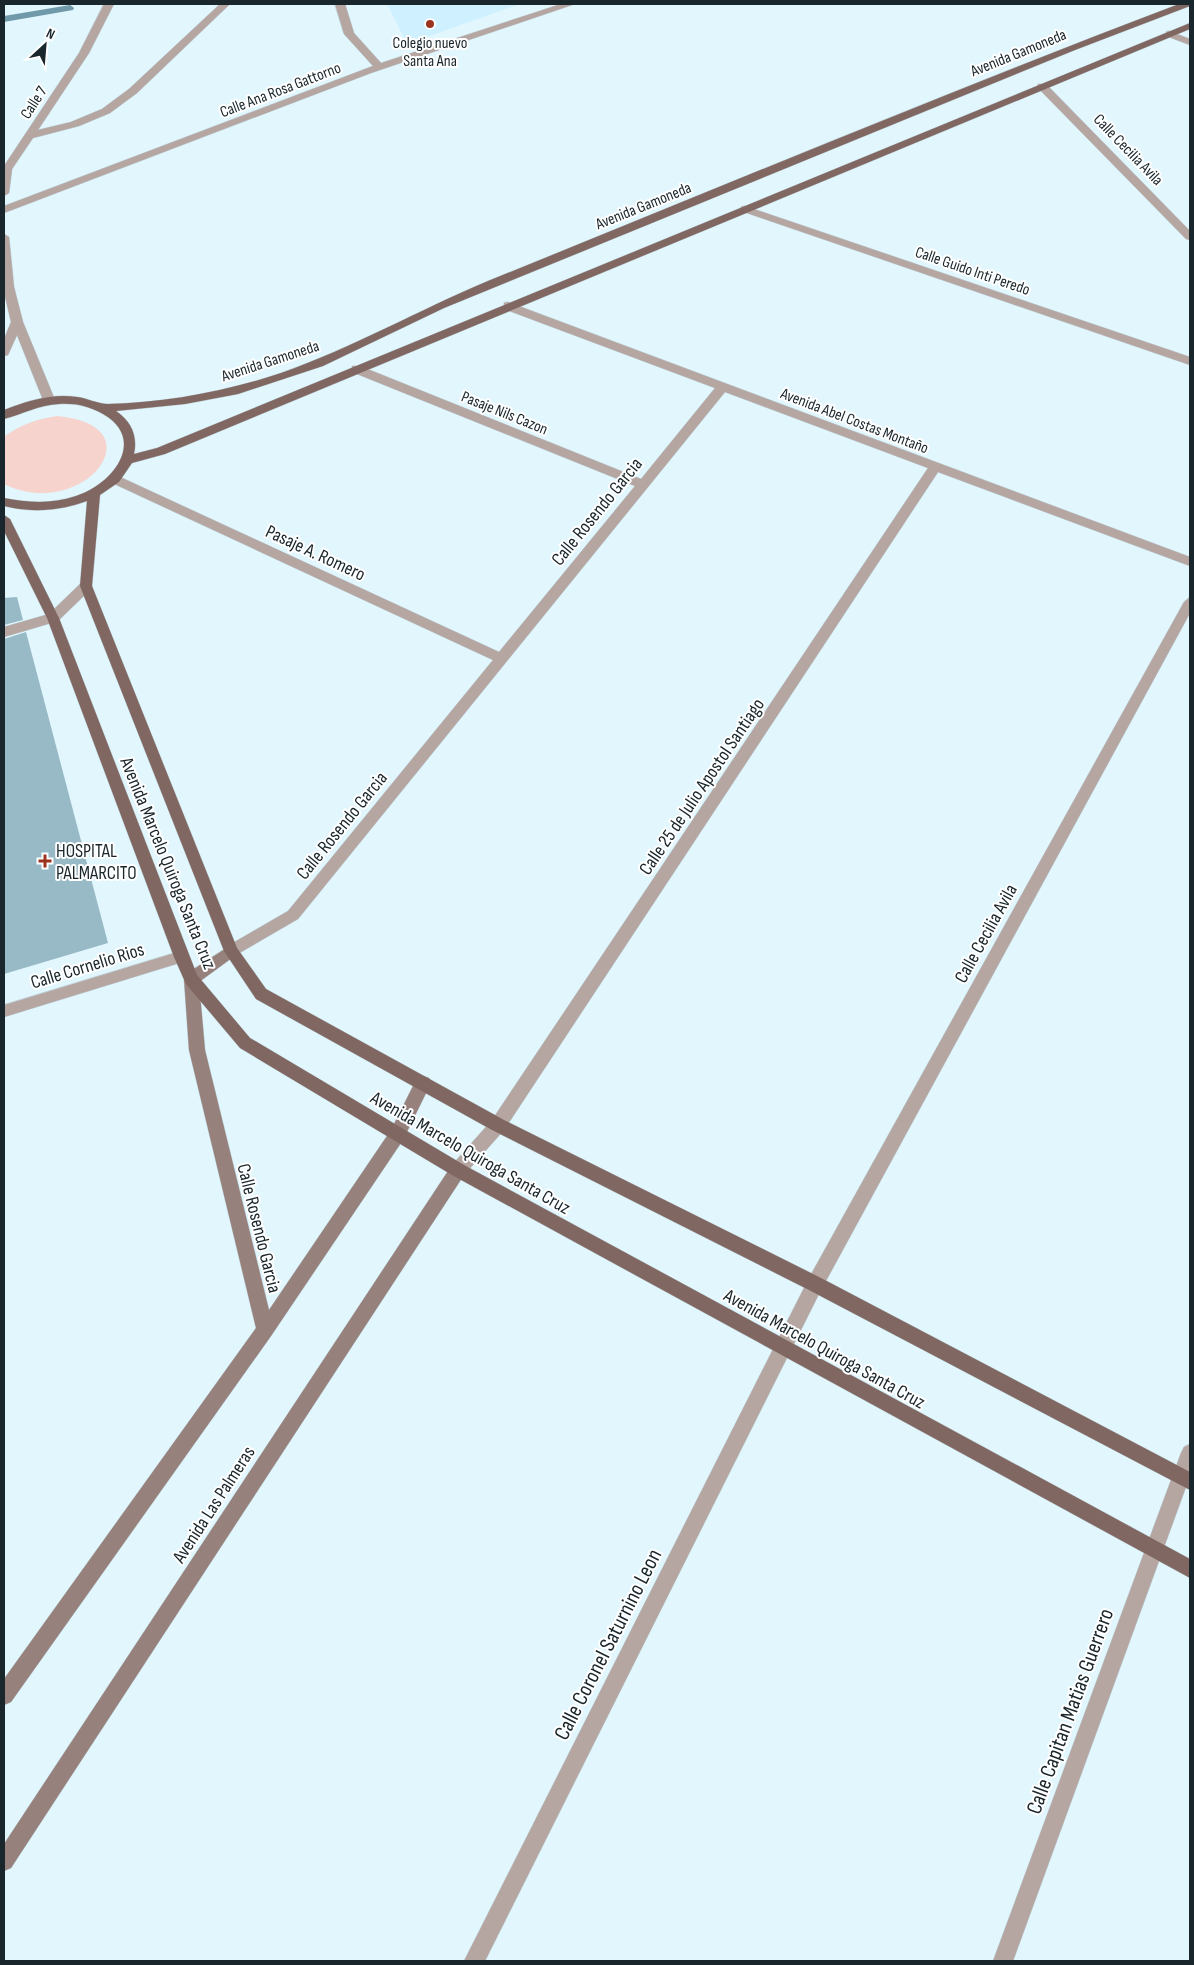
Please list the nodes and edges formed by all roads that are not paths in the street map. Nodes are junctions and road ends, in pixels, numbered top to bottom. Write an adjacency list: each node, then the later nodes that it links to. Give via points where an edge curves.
1 (109, 4): 11 (street, Calle 7, via 84,53)
2 (225, 4): 11 (street, via 133,91 106,111 75,124)
3 (340, 4): 9 (street, via 349,34)
4 (570, 4): 9 (street, Calle Ana Rosa Gattorno)
5 (1187, 4): 24 (main road, Avenida Gamoneda, via 440,305 319,363 230,392)
6 (1190, 26): 7 (main road, Avenida Gamoneda)
7 (1168, 34): 8 (street); 10 (main road, Avenida Gamoneda)
8 (1190, 42)
9 (379, 68): 14 (street, Calle Ana Rosa Gattorno)
10 (1042, 86): 13 (main road, Avenida Gamoneda); 15 (street, Calle Cecilia Avila)
11 (31, 135): 12 (street, Calle 7, via 7,170)
12 (4, 193)
13 (745, 208): 17 (main road, Avenida Gamoneda); 20 (street, Calle Guido Inti Peredo)
14 (4, 210)
15 (1190, 237)
16 (4, 238): 18 (street, via 8,287)
17 (508, 306): 21 (main road, Avenida Gamoneda); 22 (street, Avenida Abel Costas Montaño)
18 (17, 322): 19 (street); 23 (street)
19 (4, 352)
20 (1190, 362)
21 (356, 369): 26 (main road, Avenida Gamoneda, via 161,450); 29 (street, Pasaje Nils Cazon)
22 (722, 387): 27 (street, Avenida Abel Costas Montaño); 29 (street, Calle Rosendo Garcia)
23 (49, 400): 24 (main road, via 69,400); 25 (main road, via 25,405)
24 (104, 408): 26 (main road, via 128,430)
25 (4, 415)
26 (127, 460): 28 (main road)
27 (935, 468): 33 (street, Avenida Abel Costas Montaño); 44 (street, Calle 25 de Julio Apostol Santiago)
28 (114, 479): 30 (main road); 38 (street, Pasaje A. Romero)
29 (642, 484): 38 (street, Calle Rosendo Garcia)
30 (94, 493): 31 (main road, via 70,503 43,508 17,507); 34 (main road, Avenida Marcelo Quiroga Santa Cruz)
31 (4, 502)
32 (4, 518): 36 (main road, Avenida Marcelo Quiroga Santa Cruz)
33 (1190, 562)
34 (86, 586): 36 (street); 39 (main road, Avenida Marcelo Quiroga Santa Cruz)
35 (1190, 602): 47 (street, Calle Cecilia Avila)
36 (53, 618): 37 (street); 40 (main road, Avenida Marcelo Quiroga Santa Cruz)
37 (4, 632)
38 (503, 659): 39 (street, Calle Rosendo Garcia, via 293,916)
39 (231, 951): 41 (street, Calle Rosendo Garcia); 43 (main road, Avenida Marcelo Quiroga Santa Cruz, via 261,994)
40 (181, 957): 41 (main road, Avenida Marcelo Quiroga Santa Cruz); 42 (street, Calle Cornelio Rios)
41 (191, 979): 45 (main road, Avenida Marcelo Quiroga Santa Cruz, via 245,1043); 48 (street, Calle Rosendo Garcia, via 197,1050)
42 (4, 1011)
43 (423, 1083): 44 (main road, Avenida Marcelo Quiroga Santa Cruz); 45 (street)
44 (498, 1125): 46 (street, Calle 25 de Julio Apostol Santiago); 47 (main road, Avenida Marcelo Quiroga Santa Cruz)
45 (397, 1135): 46 (main road, Avenida Marcelo Quiroga Santa Cruz); 48 (street)
46 (458, 1170): 49 (main road, Avenida Marcelo Quiroga Santa Cruz); 55 (street, Avenida Las Palmeras)
47 (815, 1284): 49 (street, Calle Cecilia Avila); 51 (main road, Avenida Marcelo Quiroga Santa Cruz)
48 (264, 1330): 54 (street)
49 (783, 1349): 52 (main road, Avenida Marcelo Quiroga Santa Cruz); 56 (street, Calle Coronel Saturnino Leon)
50 (1190, 1453): 51 (street, Calle Capitan Matias Guerrero)
51 (1186, 1479): 52 (street, Calle Capitan Matias Guerrero)
52 (1154, 1550): 53 (main road, Avenida Marcelo Quiroga Santa Cruz); 57 (street, Calle Capitan Matias Guerrero)
53 (1190, 1569)
54 (4, 1695)
55 (4, 1861)
56 (474, 1961)
57 (1003, 1961)

